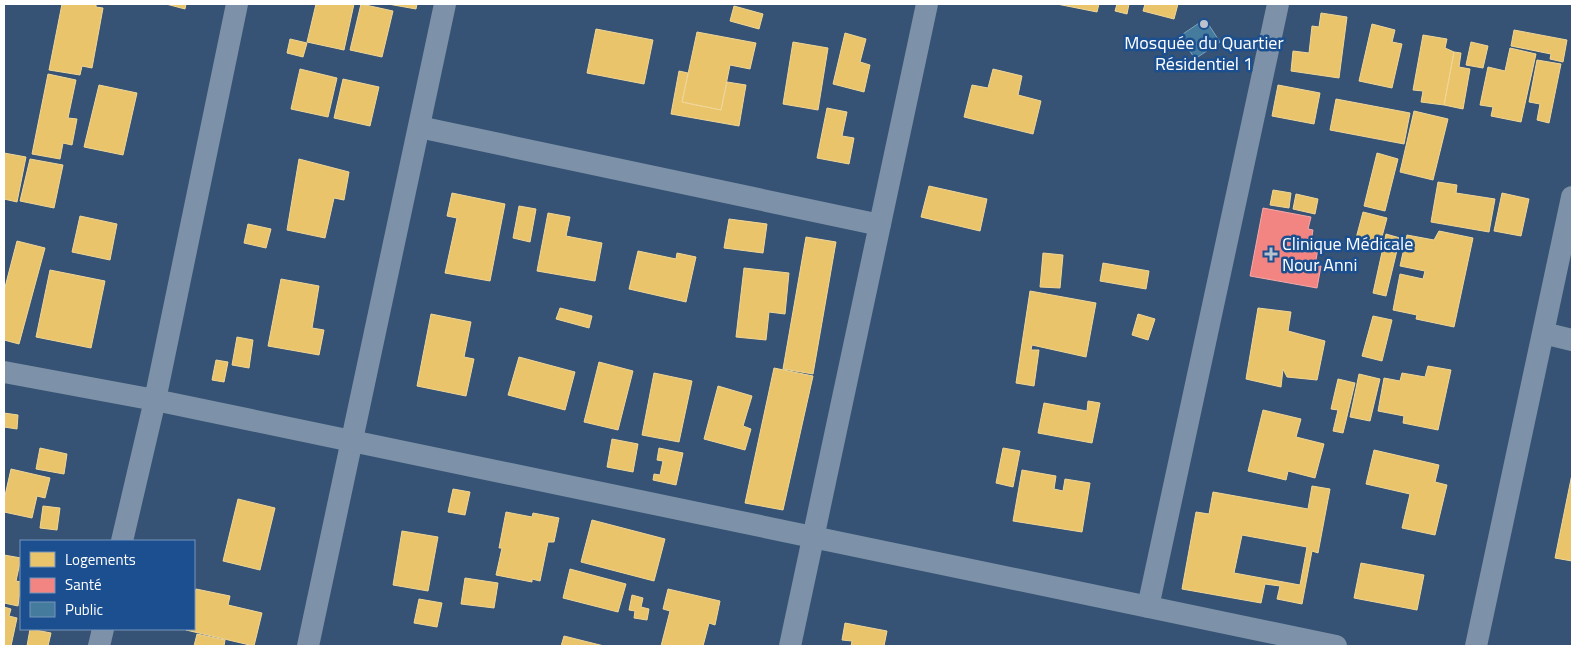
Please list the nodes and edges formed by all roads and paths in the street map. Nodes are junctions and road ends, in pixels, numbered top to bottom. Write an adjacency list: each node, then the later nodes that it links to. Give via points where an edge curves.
1 (237, 4): 11 (street)
2 (445, 4): 5 (street)
3 (927, 4): 7 (street)
4 (1278, 4): 15 (street)
5 (419, 127): 7 (street); 12 (street)
6 (1572, 197): 8 (street)
7 (880, 225): 13 (street)
8 (1543, 333): 9 (street); 21 (street)
9 (1572, 340)
10 (4, 372): 11 (street)
11 (155, 400): 12 (street); 14 (street)
12 (351, 441): 13 (street); 18 (street)
13 (813, 537): 15 (street); 19 (street)
14 (122, 540)
15 (1148, 607): 20 (street)
16 (102, 630): 17 (street)
17 (99, 646)
18 (308, 646)
19 (790, 646)
20 (1336, 646)
21 (1476, 646)

